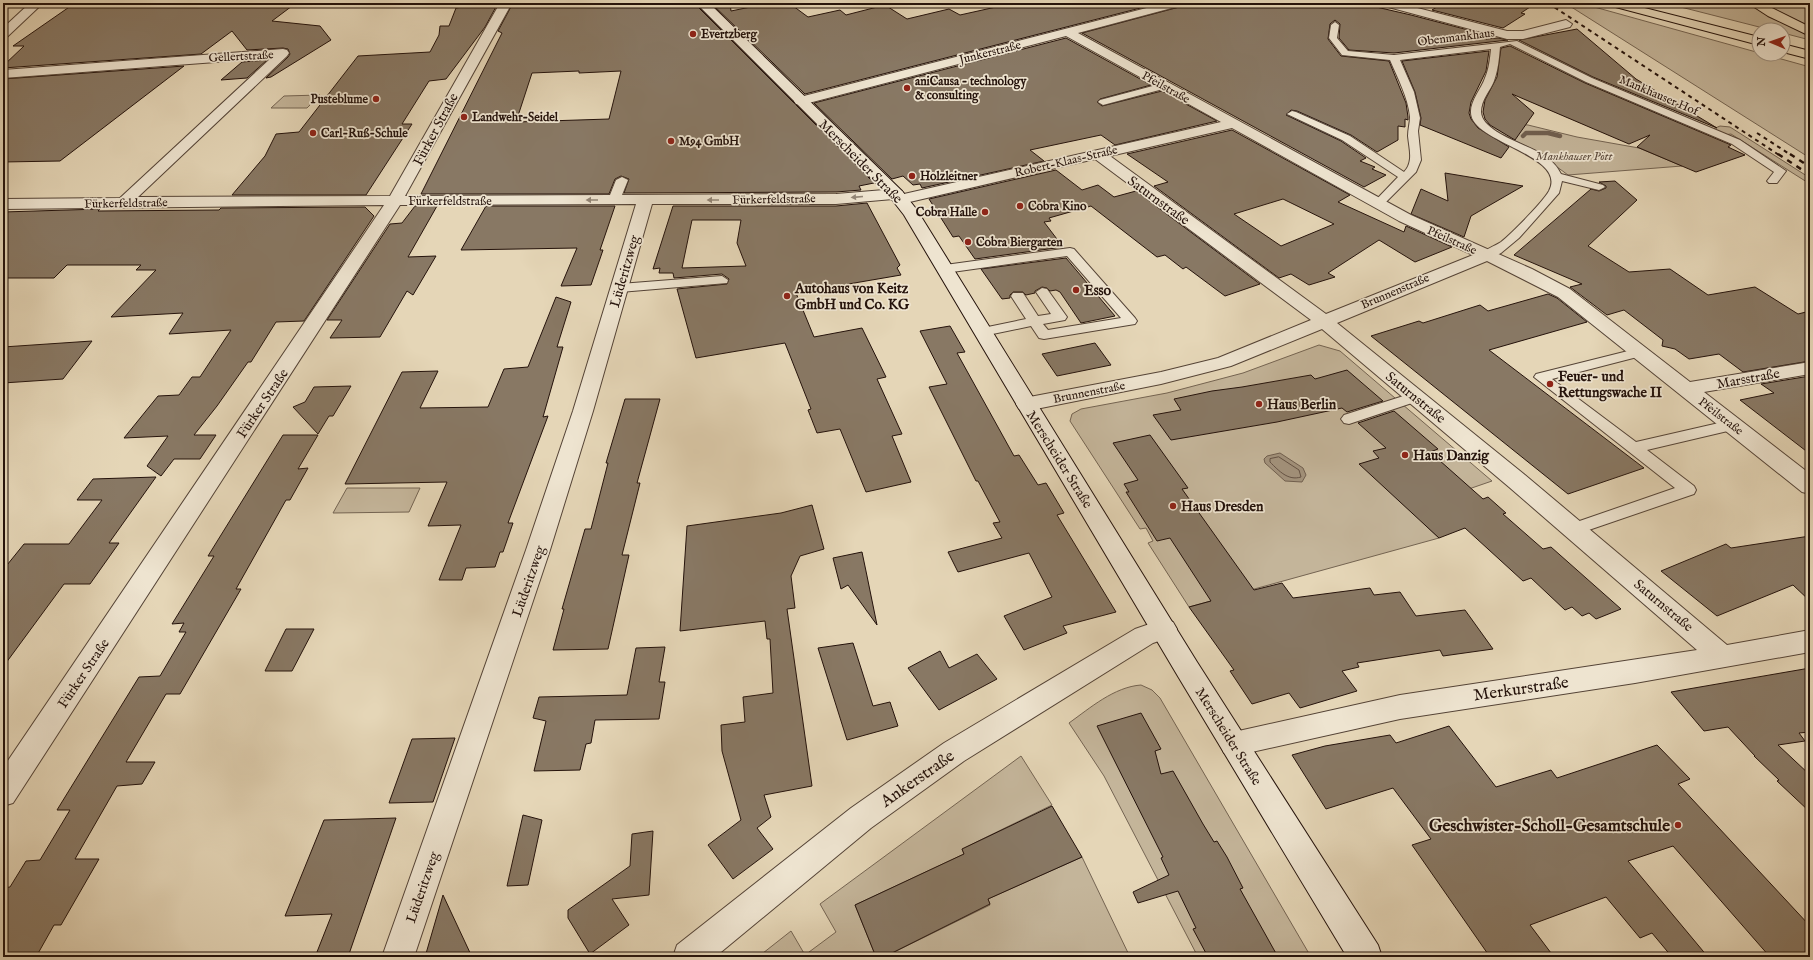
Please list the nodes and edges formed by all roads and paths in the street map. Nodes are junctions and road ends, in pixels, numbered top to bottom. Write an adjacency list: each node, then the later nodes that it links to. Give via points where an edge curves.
1 (37, 3): 14 (street)
2 (506, 3): 38 (street, Fürker Straße)
3 (704, 3): 25 (street, Merscheider Straße)
4 (1179, 3): 12 (street, Junkerstraße)
5 (1385, 3): 15 (street)
6 (1612, 3): 16 (highway)
7 (1645, 3): 11 (highway)
8 (1754, 3): 13 (highway)
9 (1566, 24): 15 (street)
10 (1335, 25): 22 (lane, Obenmankhaus, via 1333,38 1346,53)
11 (1751, 30)
12 (1068, 32): 24 (street, Pfeilstraße); 25 (street, Junkerstraße)
13 (1810, 32)
14 (3, 34)
15 (1513, 39): 18 (lane, Obenmankhaus); 33 (lane, Mankhauser Hof, via 1589,80 1736,142 1780,171)
16 (1751, 40)
17 (1791, 41): 19 (highway)
18 (1496, 46): 22 (lane, Obenmankhaus); 31 (lane, via 1489,81 1476,109 1477,118 1487,130 1539,157)
19 (1810, 46)
20 (1791, 50): 21 (highway)
21 (1810, 55)
22 (1394, 58): 30 (lane, via 1409,92 1415,118 1413,131 1416,160 1412,170)
23 (3, 74): 39 (street, Gellertstraße, via 283,53)
24 (1164, 86): 26 (lane); 28 (street, Pfeilstraße)
25 (801, 101): 35 (street, Merscheider Straße)
26 (1103, 102)
27 (1292, 114): 30 (lane, via 1352,142)
28 (1232, 124): 29 (street, Robert-Klaas-Straße); 40 (street, Pfeilstraße)
29 (1097, 154): 35 (street, Robert-Klaas-Straße); 49 (street, Saturnstraße)
30 (1405, 177): 40 (lane)
31 (1558, 177): 34 (lane); 42 (lane, Brunnenstraße, via 1555,191 1512,238 1496,252)
32 (622, 180): 36 (lane)
33 (1773, 181)
34 (1599, 187)
35 (898, 196): 37 (street, Fürkerfeldstraße, one-way to 37, via 836,199); 43 (street, Merscheider Straße)
36 (614, 200): 37 (street, Fürkerfeldstraße); 38 (street, Fürkerfeldstraße, one-way to 38)
37 (645, 200): 45 (street, Lüderitzweg)
38 (394, 202): 39 (street, Fürkerfeldstraße); 65 (street, Fürker Straße)
39 (123, 203): 41 (street, Fürkerfeldstraße)
40 (1379, 203): 42 (street, Pfeilstraße)
41 (3, 204)
42 (1487, 255): 49 (street, Brunnenstraße); 51 (street, Pfeilstraße, via 1537,277 1564,293)
43 (945, 269): 48 (lane, via 1000,267 1070,252 1130,321 1044,335); 50 (street, Merscheider Straße)
44 (722, 280): 45 (lane)
45 (620, 288): 66 (street, Lüderitzweg, via 534,566)
46 (1042, 292): 48 (lane, via 1060,317)
47 (1018, 296): 48 (lane)
48 (1034, 322): 50 (lane)
49 (1324, 322): 54 (street, Saturnstraße); 55 (street, Brunnenstraße, via 1262,348 1190,372)
50 (983, 332): 55 (street, Merscheider Straße)
51 (1640, 352): 53 (street, Pfeilstraße); 58 (lane, via 1542,377)
52 (1810, 368): 53 (street, Marsstraße)
53 (1687, 389): 57 (street, Pfeilstraße)
54 (1416, 397): 56 (lane); 60 (street, Saturnstraße)
55 (1026, 404): 61 (street, Merscheider Straße)
56 (1348, 419)
57 (1732, 425): 58 (lane); 59 (street, Pfeilstraße)
58 (1635, 448): 60 (lane, via 1688,490)
59 (1810, 486)
60 (1574, 529): 63 (street, Saturnstraße)
61 (1164, 629): 64 (street, Merscheider Straße); 67 (street, Ankerstraße, via 1144,636 954,752 861,818)
62 (1810, 641): 63 (street, Merkurstraße)
63 (1722, 656): 64 (street, Merkurstraße, via 1635,672 1400,706)
64 (1234, 744): 68 (street, Merscheider Straße)
65 (3, 793)
66 (398, 957)
67 (689, 957)
68 (1366, 957)

